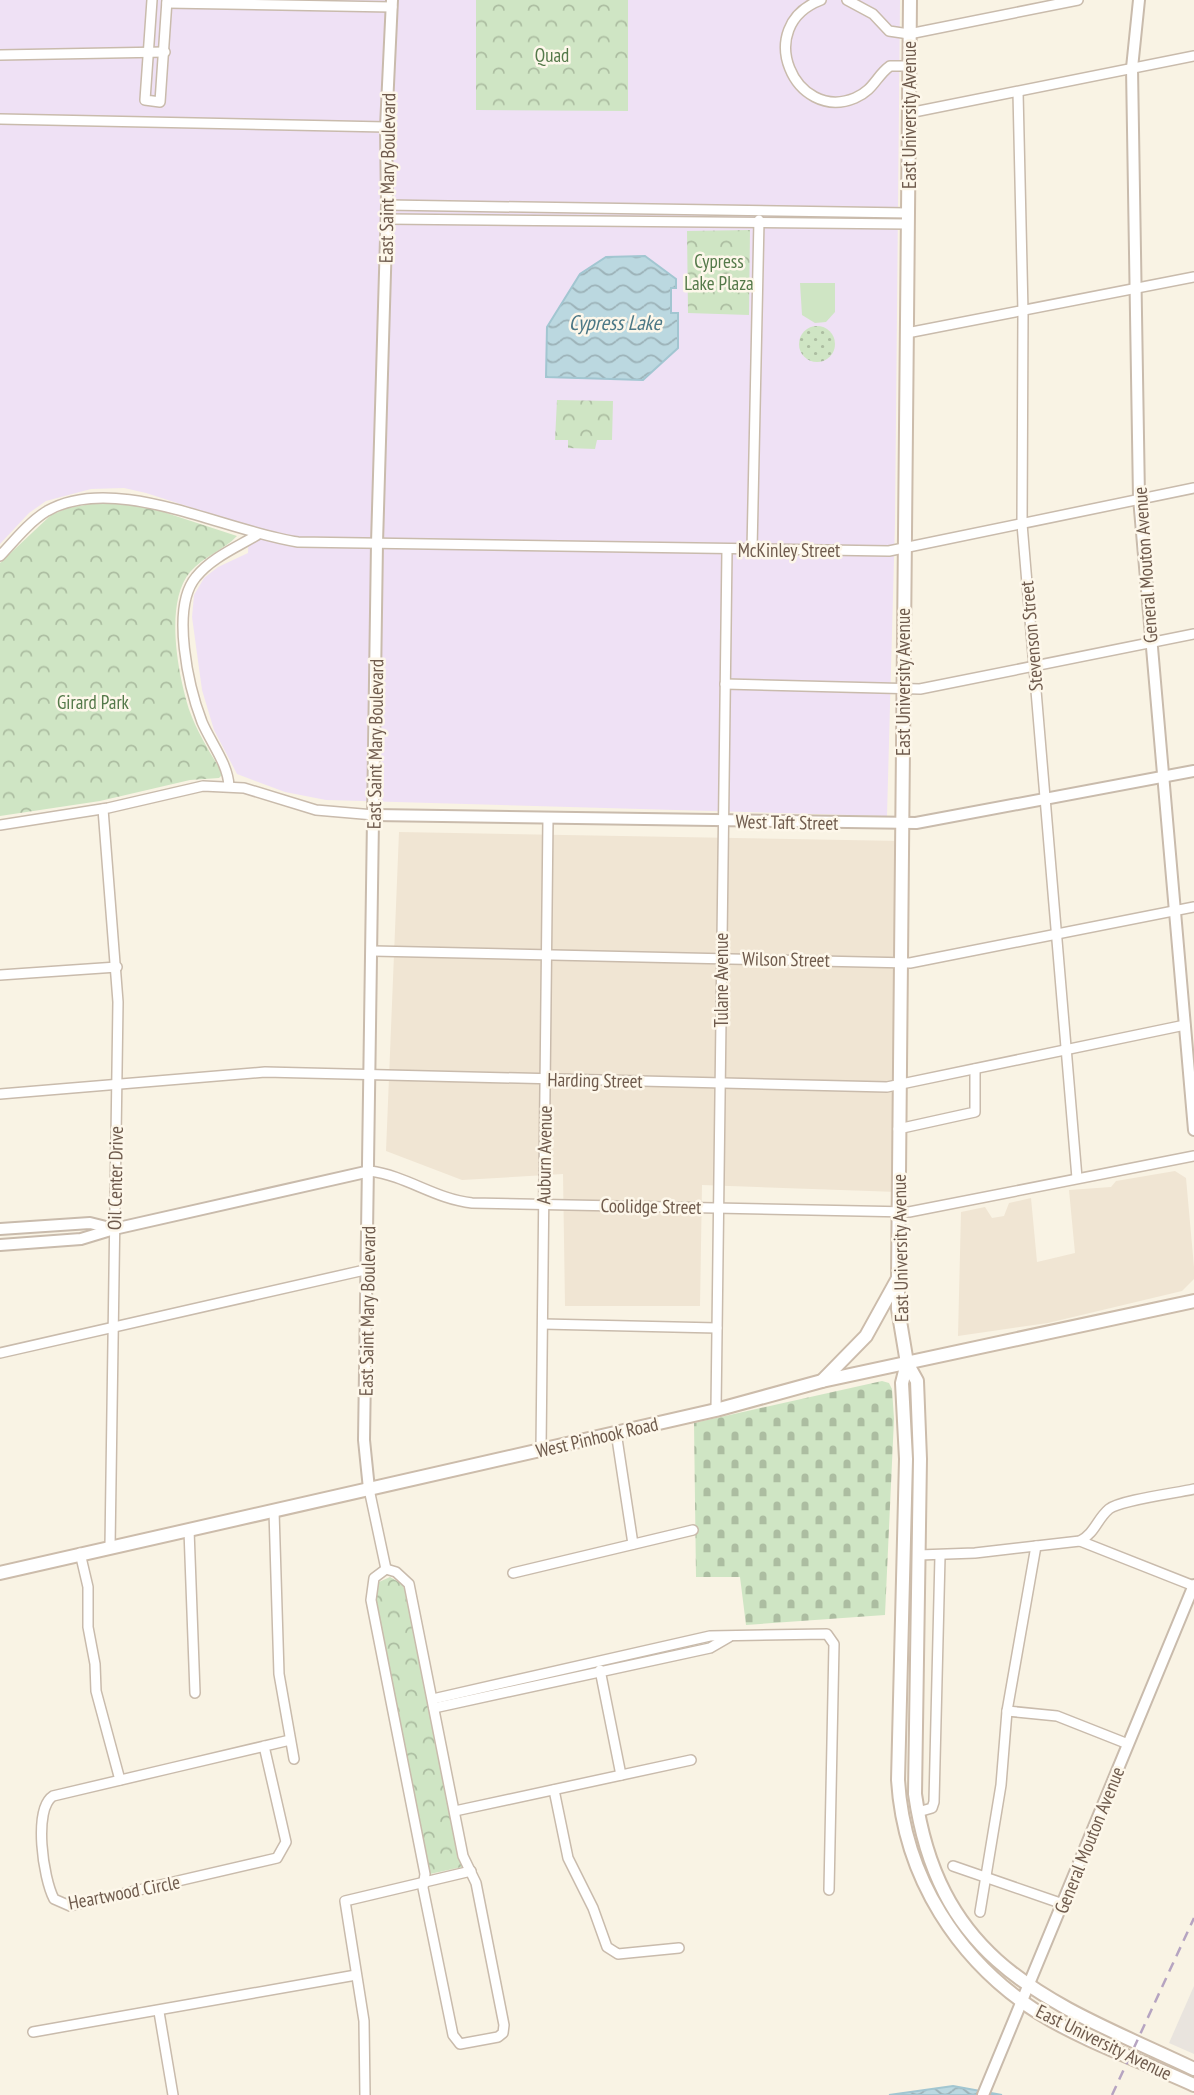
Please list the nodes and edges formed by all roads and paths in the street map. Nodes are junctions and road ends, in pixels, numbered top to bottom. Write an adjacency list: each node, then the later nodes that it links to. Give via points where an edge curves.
1 (152, 0): 10 (street)
2 (821, 0): 14 (street, via 800,12 786,36 786,62 799,85 816,97 844,102 873,87 890,66)
3 (847, 0): 9 (street, via 867,10 889,31)
4 (910, 0): 9 (main road, East University Avenue)
5 (1078, 0): 9 (street)
6 (1139, 0): 15 (street, General Mouton Avenue)
7 (167, 1): 8 (street); 11 (street)
8 (392, 3): 19 (street, East Saint Mary Boulevard)
9 (909, 34): 14 (main road, East University Avenue)
10 (150, 52): 11 (street); 11 (street, via 145,100 160,102); 12 (street)
11 (165, 52)
12 (0, 55)
13 (1194, 56): 15 (street)
14 (909, 66): 17 (main road, East University Avenue)
15 (1132, 68): 16 (street); 32 (street, General Mouton Avenue)
16 (1018, 92): 17 (street); 33 (street, Stevenson Street)
17 (909, 113): 25 (main road, East University Avenue)
18 (0, 119): 19 (street)
19 (386, 127): 20 (street, East Saint Mary Boulevard)
20 (387, 205): 21 (street); 26 (street, East Saint Mary Boulevard)
21 (450, 206): 22 (street); 28 (street)
22 (582, 208): 23 (street); 27 (street)
23 (760, 211): 24 (street); 29 (street)
24 (846, 212): 25 (street); 30 (street)
25 (908, 218): 30 (street); 34 (main road, East University Avenue)
26 (387, 219): 28 (street); 39 (street, East Saint Mary Boulevard)
27 (581, 219): 28 (street); 29 (street)
28 (449, 220)
29 (759, 223): 30 (street); 42 (street)
30 (846, 224)
31 (1194, 276): 32 (street)
32 (1135, 288): 33 (street); 36 (street, General Mouton Avenue)
33 (1023, 312): 34 (street); 37 (street, Stevenson Street)
34 (907, 333): 40 (main road, East University Avenue)
35 (1194, 488): 36 (street, McKinley Street)
36 (1139, 498): 37 (street, McKinley Street); 45 (street, General Mouton Avenue)
37 (1022, 524): 40 (street, McKinley Street); 46 (street, Stevenson Street)
38 (257, 535): 39 (street, McKinley Street, via 298,542); 43 (street, McKinley Street, via 141,500 101,497 48,510); 51 (street, via 201,572 186,593 183,613 196,703 226,768)
39 (377, 543): 41 (street, McKinley Street); 54 (street, East Saint Mary Boulevard)
40 (904, 547): 42 (street, McKinley Street, via 889,551); 48 (main road, East University Avenue)
41 (727, 550): 42 (street, McKinley Street); 47 (street, Tulane Avenue)
42 (752, 550)
43 (0, 556)
44 (1194, 634): 45 (street)
45 (1151, 642): 46 (street); 50 (street, General Mouton Avenue)
46 (1033, 666): 48 (street); 52 (street, Stevenson Street)
47 (725, 684): 48 (street); 56 (street, Tulane Avenue)
48 (903, 689): 57 (main road, East University Avenue)
49 (1194, 771): 50 (street, West Taft Street)
50 (1163, 777): 52 (street, West Taft Street); 60 (street, General Mouton Avenue)
51 (229, 786): 53 (street, via 186,789); 54 (street, via 316,810)
52 (1045, 800): 57 (street, West Taft Street); 61 (street, Stevenson Street)
53 (103, 809): 58 (street); 66 (street, Oil Center Drive)
54 (374, 815): 55 (street, West Taft Street); 62 (street, East Saint Mary Boulevard)
55 (548, 818): 56 (street, West Taft Street); 63 (street, Auburn Avenue)
56 (723, 821): 57 (street, West Taft Street); 64 (street, Tulane Avenue)
57 (902, 823): 65 (main road, East University Avenue)
58 (0, 825)
59 (1194, 907): 60 (street, Wilson Street)
60 (1175, 911): 61 (street, Wilson Street); 68 (street, General Mouton Avenue)
61 (1056, 934): 65 (street, Wilson Street, via 916,963); 69 (street, Stevenson Street)
62 (373, 951): 63 (street, Wilson Street); 71 (street, East Saint Mary Boulevard)
63 (547, 955): 64 (street, Wilson Street); 72 (street, Auburn Avenue)
64 (720, 958): 65 (street, Wilson Street); 73 (street, Tulane Avenue)
65 (900, 962): 74 (main road, East University Avenue)
66 (117, 967): 67 (street); 75 (street, Oil Center Drive)
67 (0, 975)
68 (1185, 1026): 69 (street, Harding Street); 78 (street, General Mouton Avenue)
69 (1067, 1050): 70 (street, Harding Street); 81 (street, Stevenson Street)
70 (975, 1069): 74 (street, Harding Street); 77 (street, via 975,1112)
71 (371, 1075): 72 (street, Harding Street); 75 (street, Harding Street, via 246,1072); 80 (street, East Saint Mary Boulevard)
72 (546, 1079): 73 (street, Harding Street); 82 (street, Auburn Avenue)
73 (720, 1083): 74 (street, Harding Street); 83 (street, Tulane Avenue)
74 (899, 1085): 77 (main road, East University Avenue)
75 (117, 1086): 76 (street, Harding Street); 86 (street, Oil Center Drive)
76 (0, 1094)
77 (898, 1129): 84 (main road, East University Avenue)
78 (1194, 1130)
79 (1194, 1156): 81 (street, Coolidge Street)
80 (370, 1171): 82 (street, Coolidge Street, via 406,1180 450,1200); 86 (street, Coolidge Street); 88 (street, East Saint Mary Boulevard)
81 (1077, 1178): 84 (street, Coolidge Street)
82 (544, 1204): 83 (street, Coolidge Street); 91 (street, Auburn Avenue)
83 (720, 1207): 84 (street, Coolidge Street); 93 (street, Tulane Avenue)
84 (898, 1212): 89 (main road, East University Avenue)
85 (0, 1229): 86 (street, Coolidge Street, via 80,1223)
86 (114, 1229): 87 (street, Coolidge Street, via 90,1238); 92 (street, Oil Center Drive)
87 (0, 1245)
88 (369, 1269): 92 (street); 100 (street, East Saint Mary Boulevard, via 364,1440)
89 (898, 1280): 95 (main road, East University Avenue); 96 (main road, via 857,1349)
90 (1194, 1301): 95 (main road, West Pinhook Road)
91 (543, 1324): 93 (street); 99 (street, Auburn Avenue)
92 (114, 1328): 94 (street); 108 (street, Oil Center Drive)
93 (717, 1328): 97 (street, Tulane Avenue)
94 (0, 1353)
95 (907, 1363): 96 (main road, West Pinhook Road); 110 (main road, East University Avenue, via 902,1383); 111 (main road, East University Avenue, via 917,1381)
96 (822, 1381): 97 (main road, West Pinhook Road)
97 (716, 1410): 98 (main road, West Pinhook Road)
98 (616, 1432): 99 (main road, West Pinhook Road); 106 (street)
99 (541, 1449): 100 (main road, West Pinhook Road)
100 (369, 1489): 102 (main road, West Pinhook Road); 113 (street)
101 (1194, 1489): 105 (street, via 1115,1506)
102 (274, 1511): 103 (main road, West Pinhook Road); 123 (street, via 279,1674)
103 (189, 1530): 108 (main road, West Pinhook Road); 120 (street)
104 (693, 1530): 106 (street)
105 (1080, 1541): 107 (street); 116 (street)
106 (633, 1545): 115 (street)
107 (1036, 1546): 112 (street); 122 (street)
108 (110, 1548): 109 (main road, West Pinhook Road)
109 (80, 1553): 114 (main road, West Pinhook Road); 129 (street, via 88,1587 96,1691)
110 (904, 1555): 111 (main road); 133 (main road, East University Avenue, via 898,1780)
111 (919, 1555): 112 (street); 132 (main road, East University Avenue, via 914,1775)
112 (940, 1556): 132 (street, via 934,1802 932,1808)
113 (386, 1569): 121 (street, via 409,1584); 137 (street, via 374,1578 371,1600)
114 (0, 1573)
115 (513, 1573)
116 (1194, 1586): 124 (street, General Mouton Avenue)
117 (729, 1637): 118 (street, via 710,1636); 119 (street, via 710,1648); 138 (street, via 822,1632 833,1639)
118 (598, 1661): 119 (street); 121 (street)
119 (600, 1673): 121 (street); 128 (street)
120 (195, 1693)
121 (434, 1703): 131 (street)
122 (1007, 1711): 124 (street, via 1057,1716); 136 (street)
123 (290, 1740): 125 (street, Heartwood Circle); 126 (street)
124 (1128, 1744): 139 (street, General Mouton Avenue)
125 (264, 1746): 129 (street, Heartwood Circle); 129 (street, Heartwood Circle, via 286,1842 277,1858 70,1906 58,1903 50,1892 41,1842 44,1803 53,1796)
126 (294, 1759)
127 (691, 1759): 128 (street)
128 (621, 1775): 130 (street)
129 (120, 1780)
130 (554, 1790): 131 (street); 141 (street, via 568,1858 607,1947 618,1954)
131 (456, 1811): 135 (street, via 463,1856)
132 (918, 1811): 133 (main road); 143 (main road, East University Avenue, via 930,1857 954,1908 987,1951)
133 (902, 1815): 144 (main road, East University Avenue, via 937,1911 984,1969)
134 (953, 1866): 136 (street)
135 (471, 1871): 137 (street); 137 (street, via 504,2025 501,2036 480,2041 460,2044 454,2039)
136 (987, 1876): 139 (street); 140 (street)
137 (424, 1882): 142 (street, via 345,1900)
138 (829, 1890)
139 (1063, 1904): 143 (street, General Mouton Avenue)
140 (980, 1912)
141 (679, 1948)
142 (356, 1975): 145 (street); 150 (street, via 364,2021)
143 (1028, 1987): 144 (street, General Mouton Avenue); 147 (main road, East University Avenue)
144 (1022, 2000): 148 (main road, East University Avenue, via 1041,2014); 151 (street, General Mouton Avenue)
145 (159, 2012): 146 (street); 149 (street)
146 (33, 2032)
147 (1194, 2069)
148 (1194, 2085)
149 (173, 2095)
150 (365, 2095)
151 (983, 2095)

